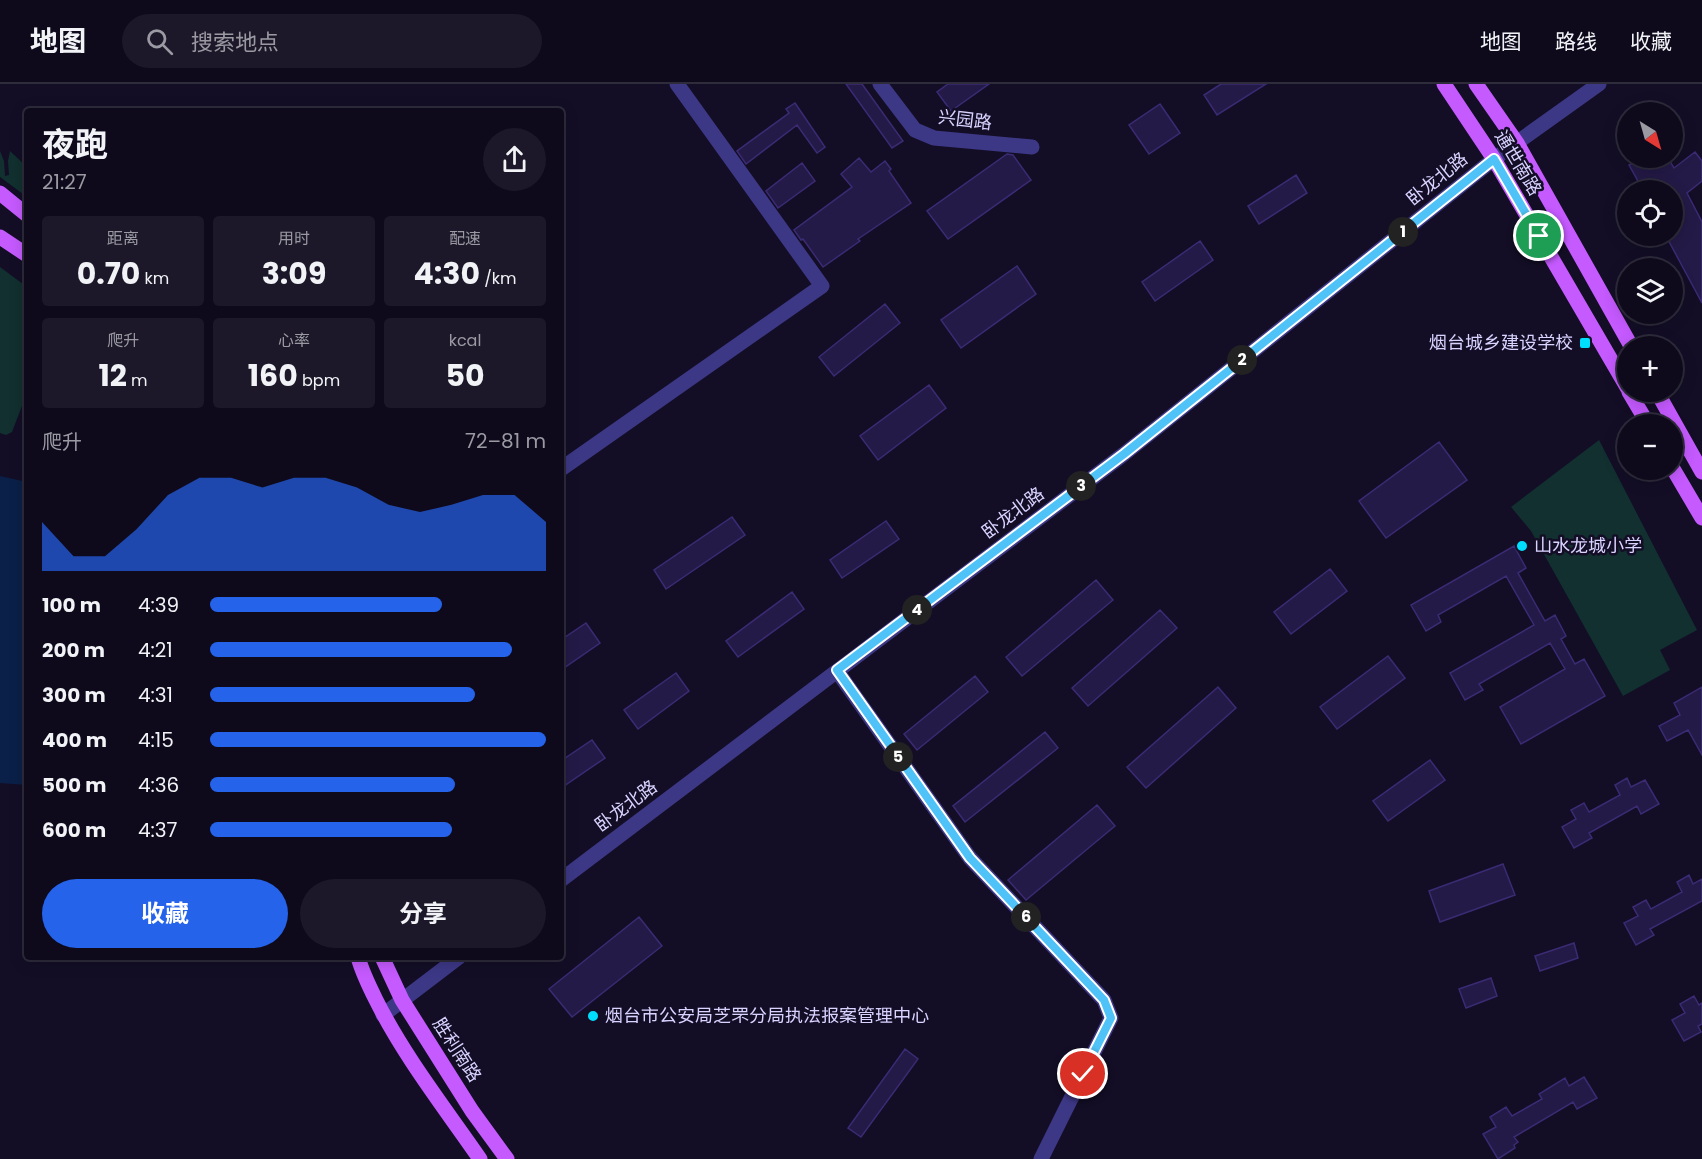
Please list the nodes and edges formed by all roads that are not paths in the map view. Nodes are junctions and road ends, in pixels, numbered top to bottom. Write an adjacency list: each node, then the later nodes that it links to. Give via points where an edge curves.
1 (677, 84): 16 (street, via 822,286)
2 (880, 84): 7 (street, 兴园路, via 915,130 934,138)
3 (1444, 84): 8 (main road, 通世南路)
4 (1476, 84): 6 (main road, 通世南路)
5 (1599, 84): 6 (street, 卧龙北路)
6 (1517, 143): 8 (street, 卧龙北路); 13 (main road, 通世南路)
7 (1032, 147)
8 (1494, 159): 14 (main road, 通世南路); 20 (street, 卧龙北路, via 1124,454)
9 (0, 193): 10 (main road)
10 (24, 212)
11 (0, 237): 12 (main road)
12 (24, 253)
13 (1625, 336)
14 (1617, 371)
15 (1663, 402): 17 (main road)
16 (564, 467)
17 (1702, 472)
18 (1680, 480): 19 (main road)
19 (1702, 518)
20 (837, 670): 21 (street, 卧龙北路); 29 (street, via 970,858 1104,1000 1111,1018)
21 (564, 878)
22 (359, 960): 26 (main road)
23 (383, 960): 25 (main road, 胜利南路)
24 (455, 960): 25 (street)
25 (402, 1000): 26 (street); 28 (main road, 胜利南路)
26 (383, 1015): 27 (main road)
27 (480, 1159)
28 (507, 1159)
29 (1041, 1159)

